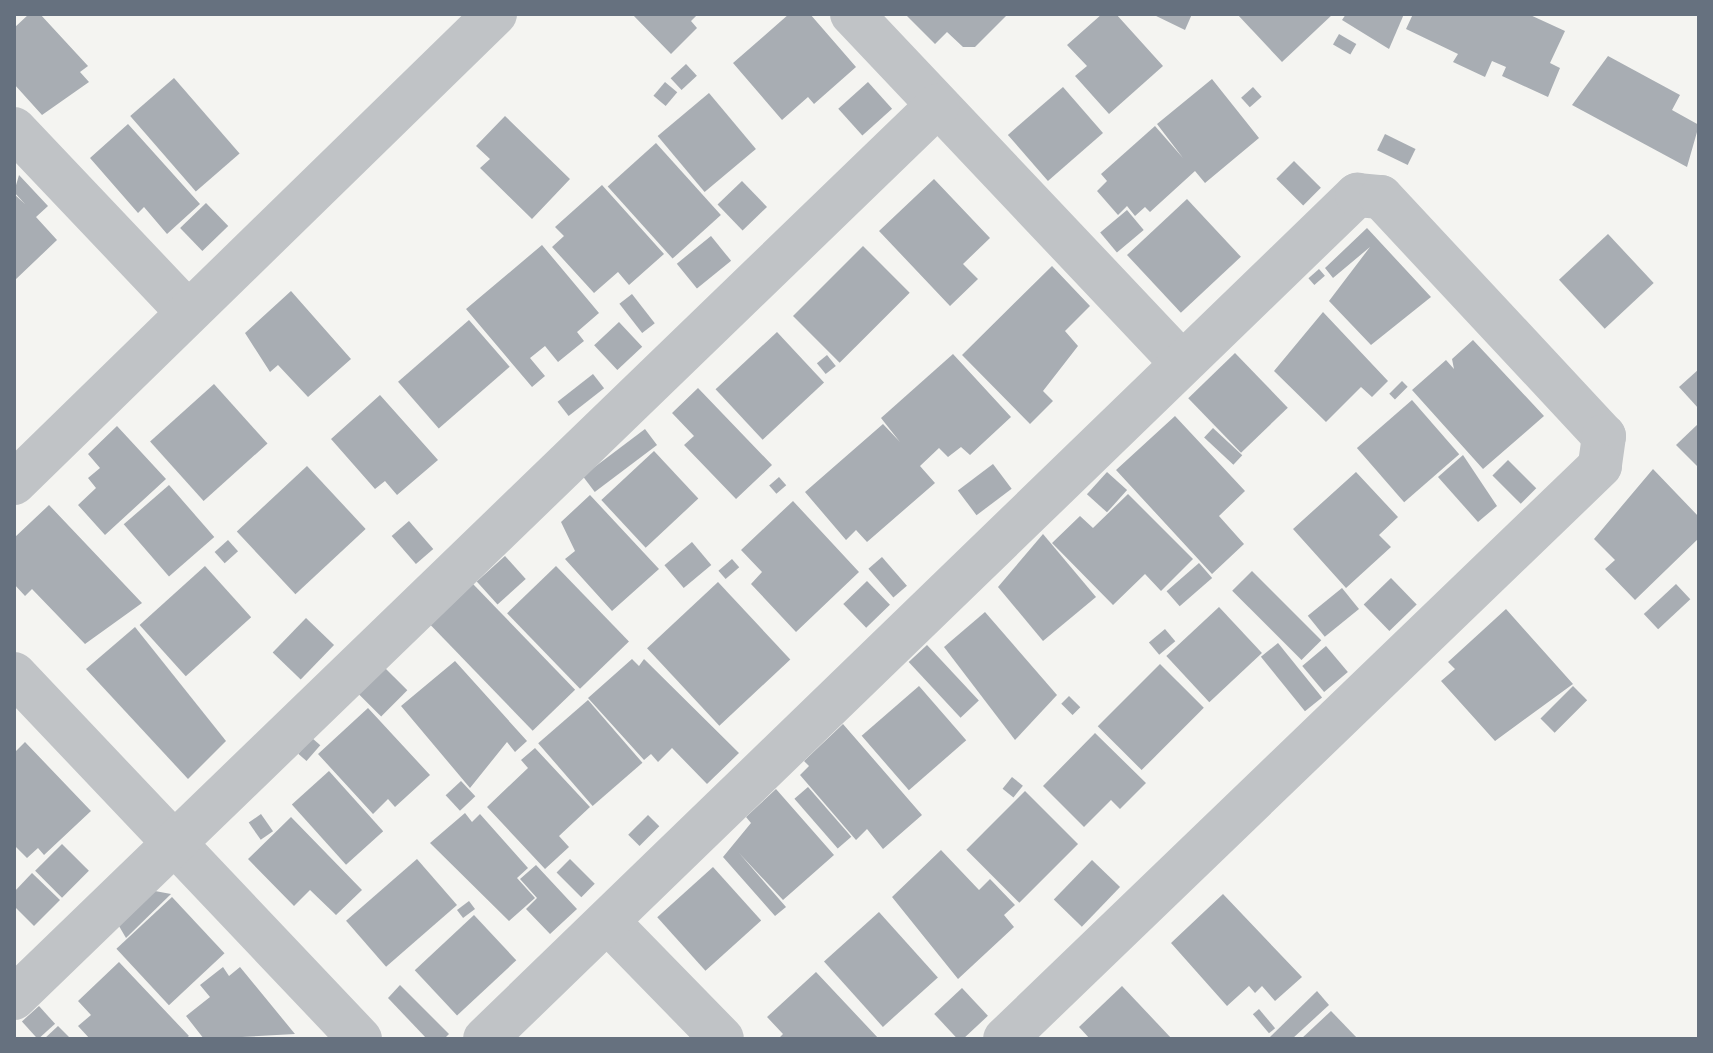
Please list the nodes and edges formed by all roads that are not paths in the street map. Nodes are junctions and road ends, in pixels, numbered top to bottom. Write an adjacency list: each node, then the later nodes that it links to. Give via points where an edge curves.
1 (495, 14): 5 (street)
2 (852, 14): 3 (street)
3 (937, 106): 6 (street); 9 (street)
4 (14, 129): 5 (street)
5 (186, 310): 7 (street)
6 (1181, 362): 10 (street); 15 (street, via 1357,195 1381,197 1604,436 1600,466)
7 (14, 483)
8 (14, 674): 9 (street)
9 (178, 840): 11 (street); 12 (street)
10 (608, 922): 13 (street); 14 (street)
11 (14, 998)
12 (360, 1039)
13 (485, 1039)
14 (722, 1039)
15 (1005, 1039)

